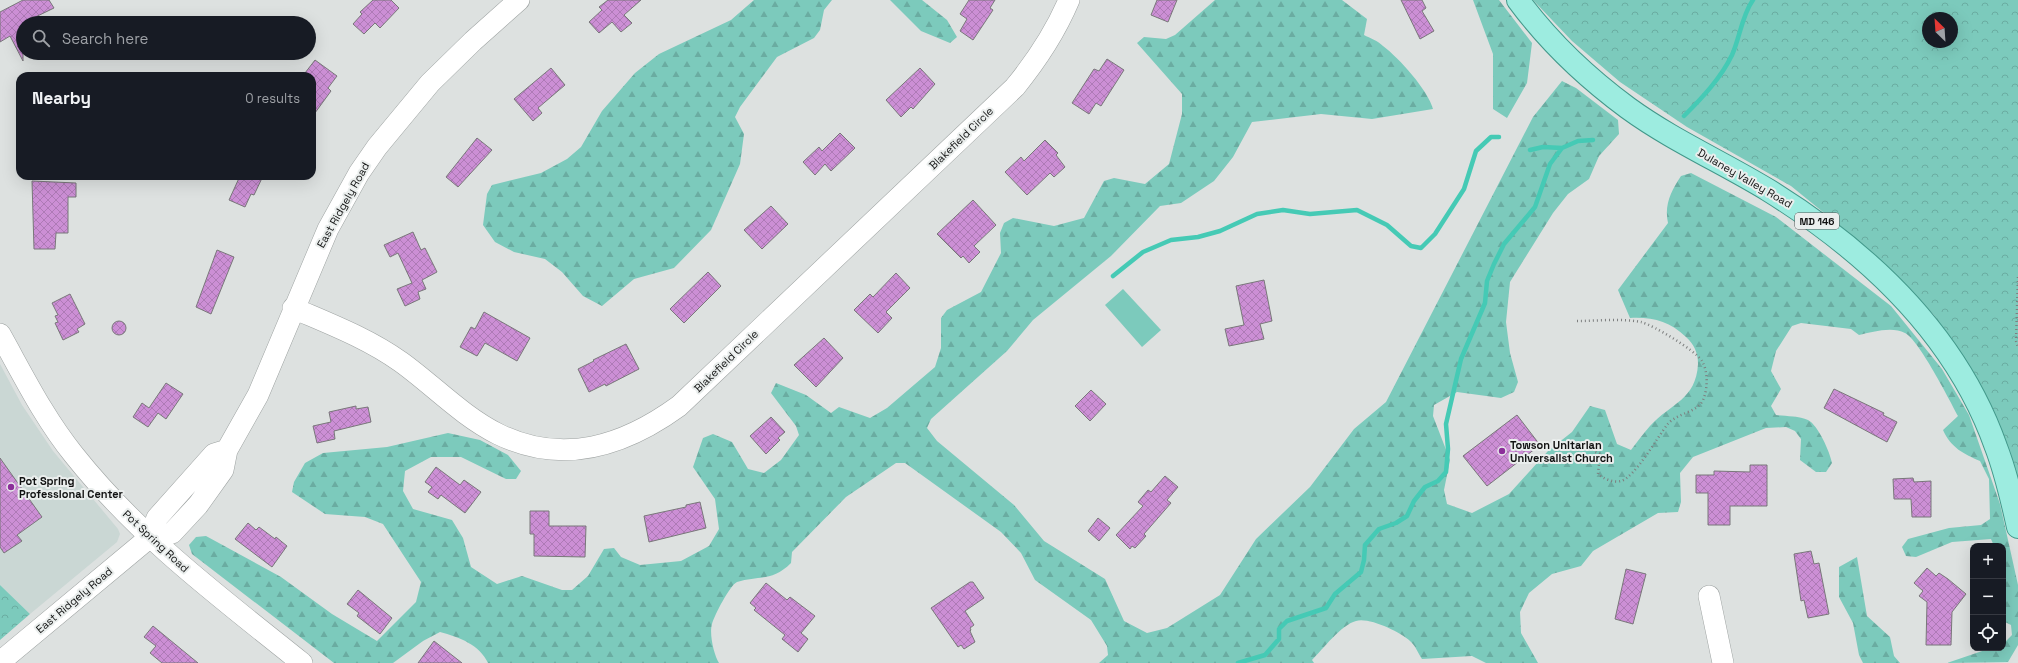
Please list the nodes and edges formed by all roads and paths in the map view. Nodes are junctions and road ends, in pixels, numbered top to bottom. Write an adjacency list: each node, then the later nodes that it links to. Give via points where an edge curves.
1 (519, 0): 5 (street, East Ridgely Road, via 440,72 377,147 336,212)
2 (1069, 0): 5 (street, Blakefield Circle, via 1059,24 1037,60 1015,87 679,406 652,425 625,438 597,447 568,450 542,448 498,434 382,350 351,332)
3 (1518, 0): 10 (main road, Dulaney Valley Road / MD 146, via 1562,52 1629,108 1817,221 1855,251 1907,300 1952,359 1980,409 1998,454)
4 (2018, 277): 8 (path)
5 (293, 308): 11 (street, East Ridgely Road, via 258,395 227,450 214,454 157,518)
6 (1577, 321): 9 (path, via 1628,321 1650,325 1694,353 1702,361 1706,374 1707,383 1703,400 1698,407 1668,424 1641,462 1626,478 1615,481 1598,474 1600,454)
7 (0, 334): 11 (street, Pot Spring Road, via 36,398 73,454)
8 (2018, 348)
9 (1593, 451)
10 (2018, 527)
11 (149, 538): 13 (street, East Ridgely Road); 14 (street, Pot Spring Road)
12 (1709, 596): 15 (street)
13 (0, 662)
14 (302, 663)
15 (1723, 663)

